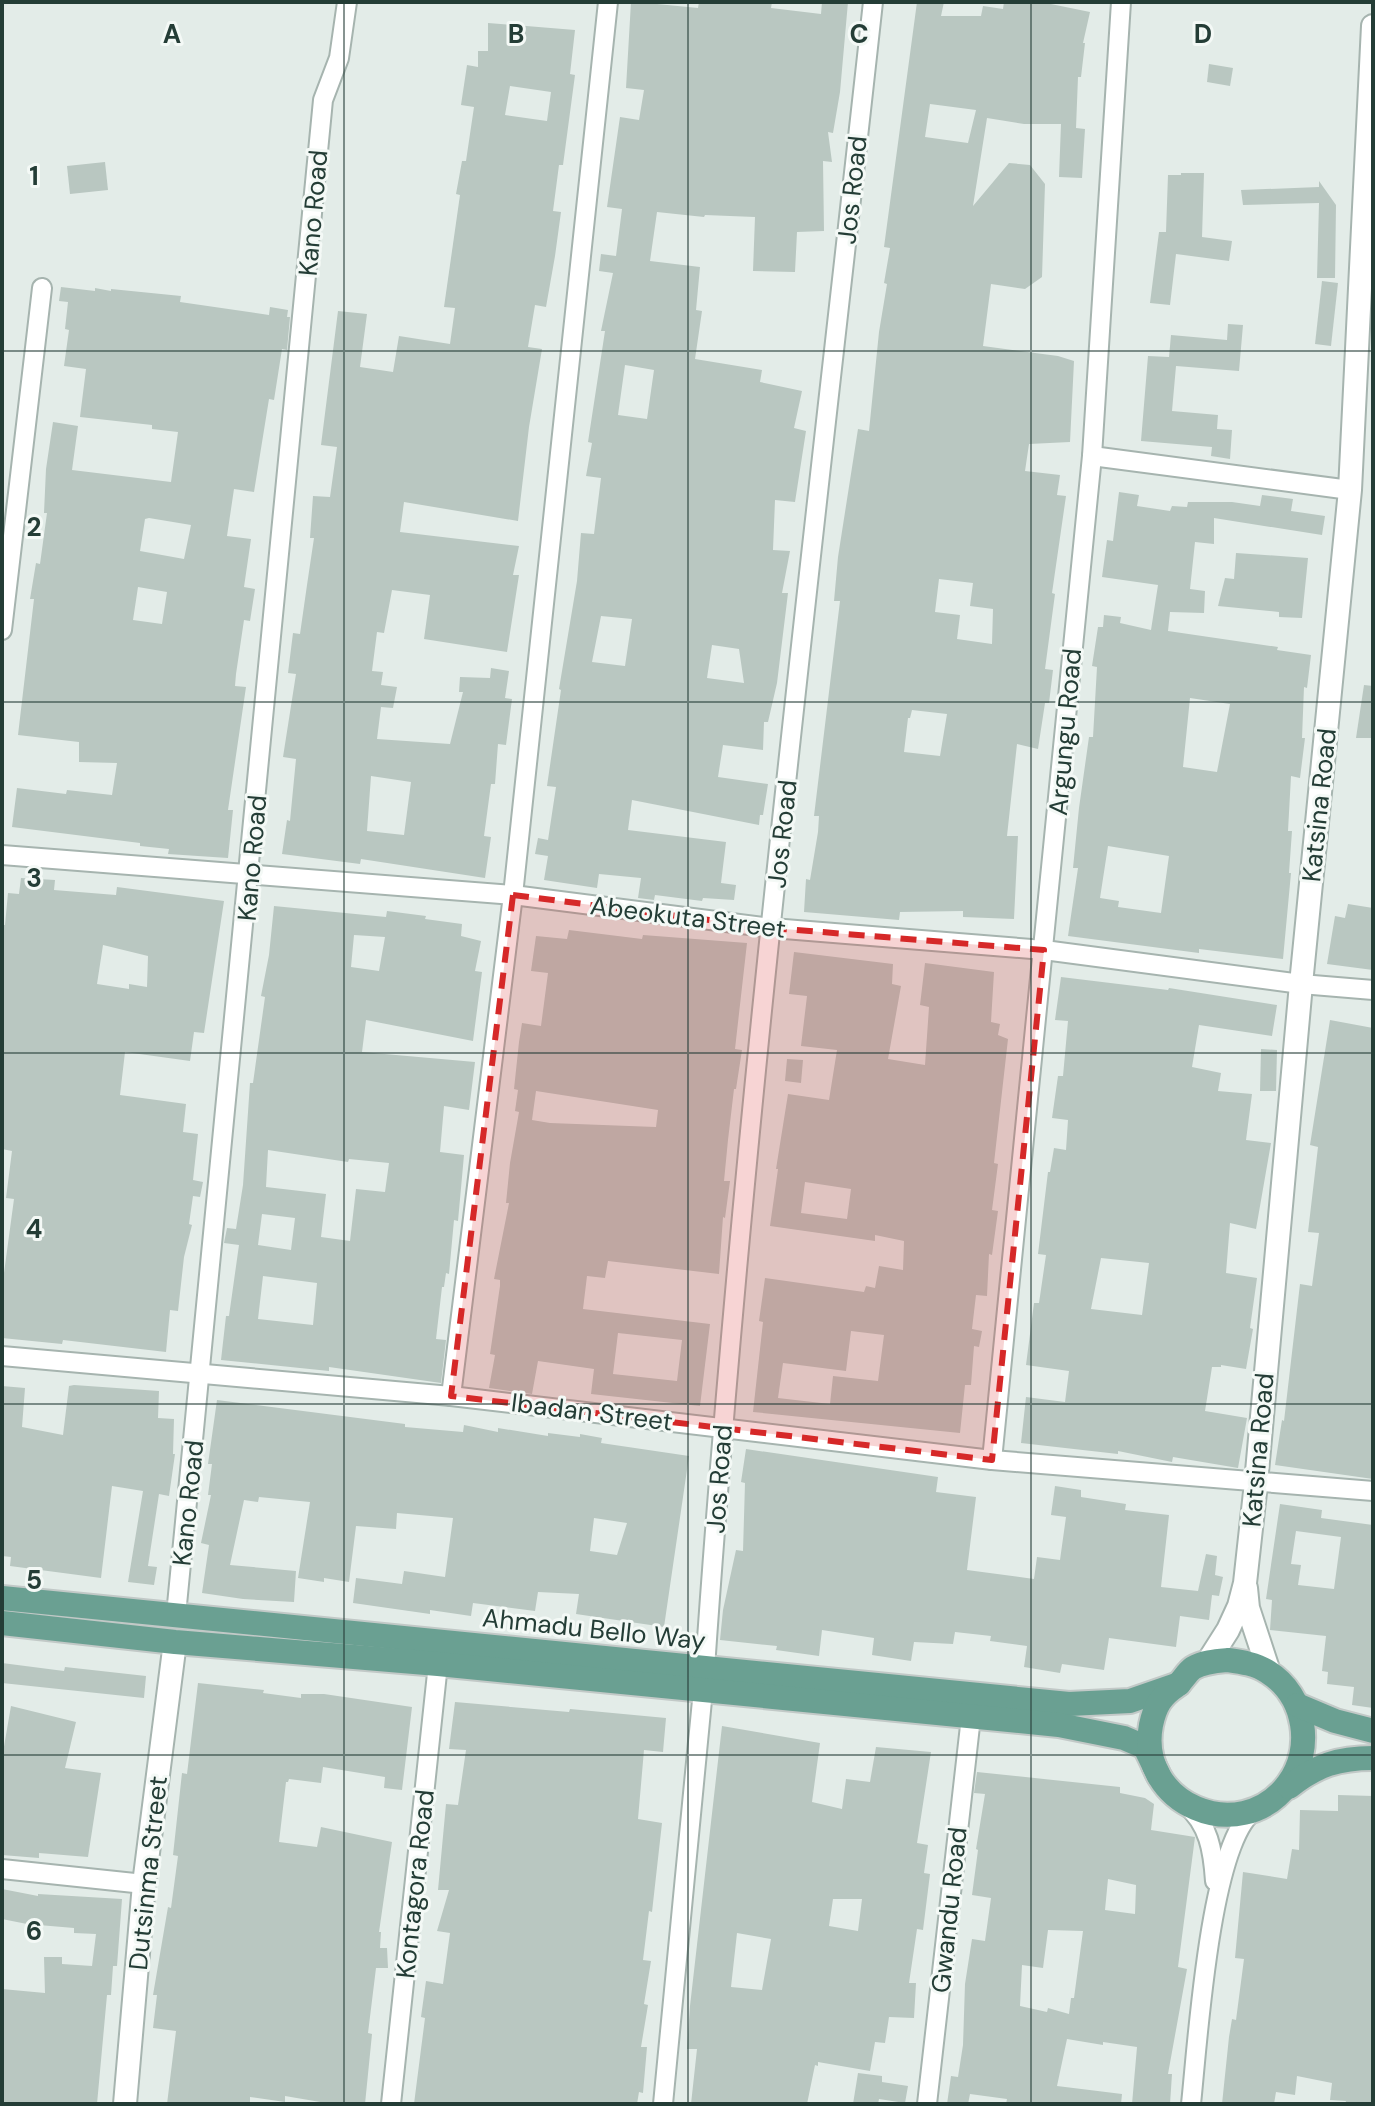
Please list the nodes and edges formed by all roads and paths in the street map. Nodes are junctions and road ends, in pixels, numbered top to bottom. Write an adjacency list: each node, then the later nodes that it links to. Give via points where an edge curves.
1 (347, 2): 11 (street, Kano Road, via 339,58 323,100)
2 (608, 2): 12 (street)
3 (873, 2): 13 (street, Jos Road)
4 (1121, 2): 7 (street, Argungu Road)
5 (1373, 26): 8 (street, Katsina Road)
6 (42, 288): 9 (street)
7 (1092, 456): 8 (street); 14 (street, Argungu Road)
8 (1350, 490): 15 (street, Katsina Road)
9 (2, 630)
10 (2, 855): 11 (street, Abeokuta Street)
11 (250, 876): 12 (street, Abeokuta Street); 18 (street, Kano Road)
12 (513, 895): 13 (street, Abeokuta Street); 19 (street)
13 (772, 928): 14 (street, Abeokuta Street); 20 (street, Jos Road)
14 (1044, 950): 15 (street, Abeokuta Street); 21 (street, Argungu Road)
15 (1301, 984): 16 (street, Abeokuta Street); 22 (street, Katsina Road)
16 (1373, 990)
17 (2, 1356): 18 (street, Ibadan Street)
18 (201, 1374): 19 (street, Ibadan Street); 26 (street, Kano Road)
19 (451, 1396): 20 (street, Ibadan Street)
20 (722, 1427): 21 (street, Ibadan Street); 32 (street, Jos Road)
21 (992, 1460): 22 (street, Ibadan Street)
22 (1256, 1483): 23 (street, Ibadan Street); 24 (street, Katsina Road)
23 (1373, 1491)
24 (1245, 1583): 29 (street, Katsina Road, via 1228,1630); 31 (street, Katsina Road)
25 (2, 1598): 26 (main road, Ahmadu Bello Way)
26 (176, 1615): 32 (main road, Ahmadu Bello Way)
27 (2, 1623): 28 (main road, Ahmadu Bello Way)
28 (175, 1642): 30 (main road, Ahmadu Bello Way); 43 (street, Dutsinma Street)
29 (1207, 1663): 31 (main road, via 1249,1663); 33 (main road, via 1192,1669)
30 (438, 1664): 32 (main road, Ahmadu Bello Way); 46 (street, Kontagora Road)
31 (1269, 1672): 34 (main road)
32 (704, 1679): 33 (main road, Ahmadu Bello Way, via 1069,1704 1130,1701); 35 (main road, Ahmadu Bello Way); 47 (street, Jos Road)
33 (1179, 1684): 38 (main road, via 1164,1693 1154,1712 1151,1755)
34 (1297, 1705): 36 (main road); 39 (main road, via 1304,1728 1303,1752)
35 (971, 1717): 38 (main road, Ahmadu Bello Way, via 1124,1738 1145,1747); 48 (street, Gwandu Road)
36 (1373, 1731)
37 (1373, 1758): 39 (main road, via 1308,1771)
38 (1159, 1776): 40 (main road, Ahmadu Bello Way)
39 (1281, 1793): 41 (main road)
40 (1176, 1797): 41 (main road, via 1217,1815); 44 (street, via 1199,1816 1208,1837)
41 (1261, 1808): 44 (street, via 1252,1811 1236,1833)
42 (2, 1869): 43 (street)
43 (144, 1884): 45 (street, Dutsinma Street)
44 (1215, 1900): 49 (street)
45 (125, 2104)
46 (391, 2104)
47 (663, 2104)
48 (927, 2104)
49 (1191, 2104)

